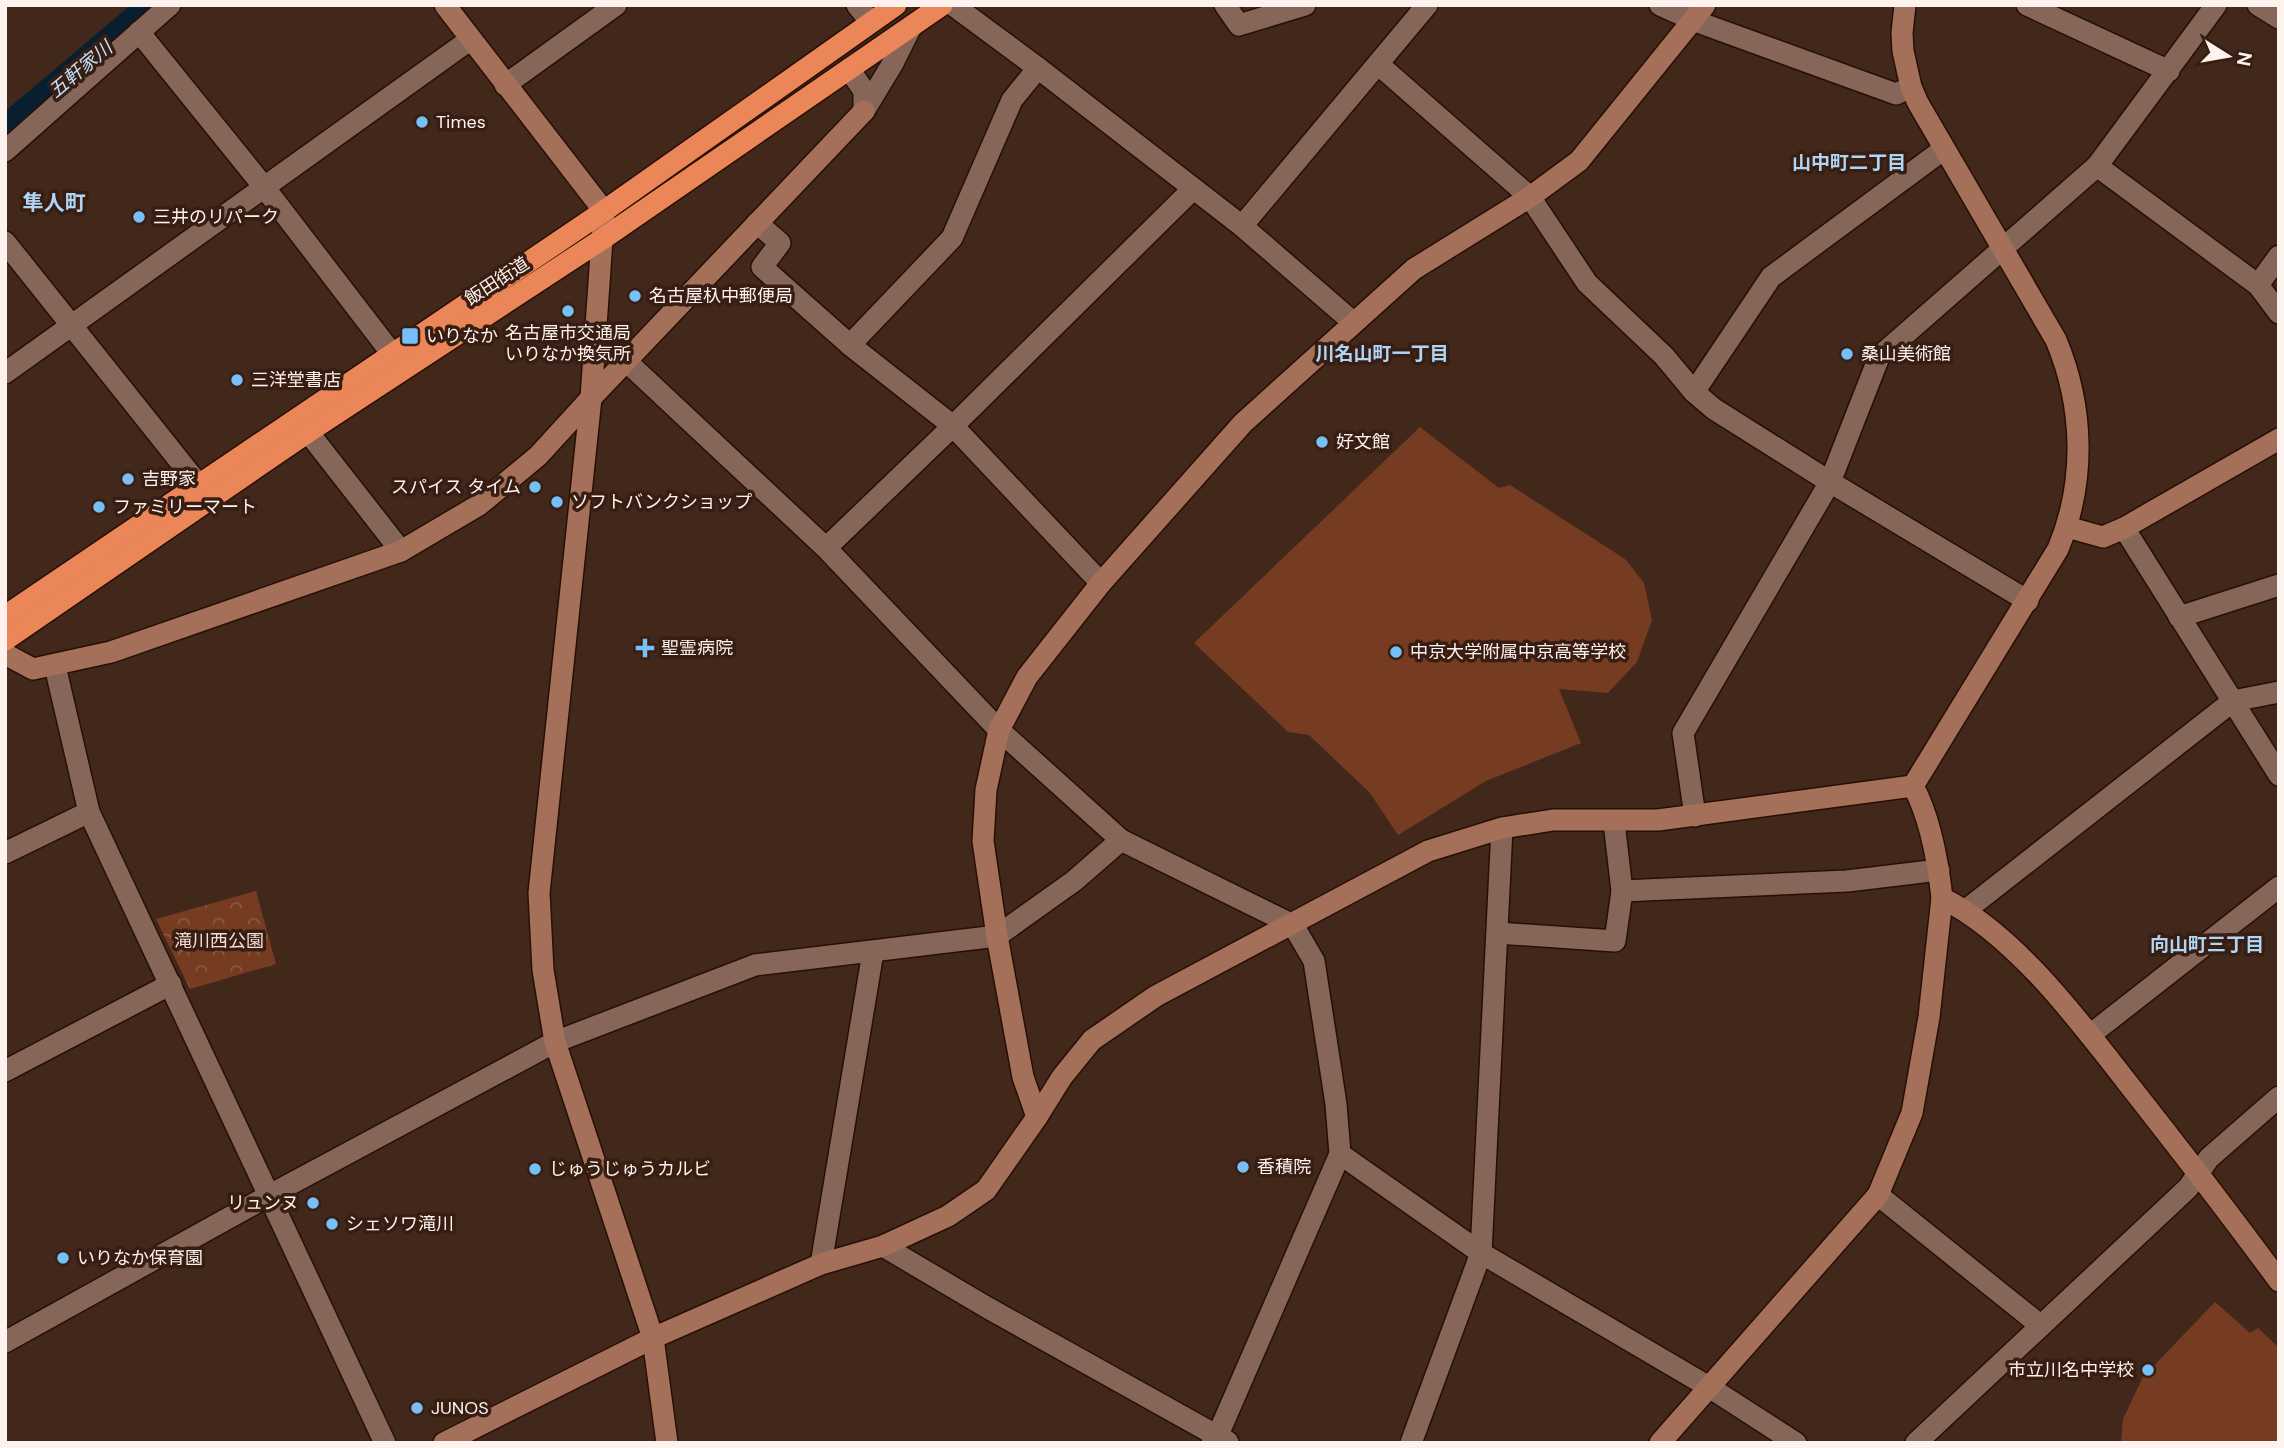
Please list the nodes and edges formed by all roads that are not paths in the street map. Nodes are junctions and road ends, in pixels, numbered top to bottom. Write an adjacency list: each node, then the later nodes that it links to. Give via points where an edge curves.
1 (170, 5): 21 (street)
2 (444, 5): 22 (street)
3 (616, 5): 27 (street)
4 (857, 5): 19 (street)
5 (896, 5): 19 (highway, 飯田街道)
6 (942, 5): 20 (highway, 飯田街道)
7 (953, 5): 24 (street)
8 (1225, 5): 9 (street, via 1239,25)
9 (1305, 5)
10 (1427, 5): 23 (street)
11 (1660, 5): 17 (street)
12 (1905, 5): 28 (street, via 1903,42)
13 (2027, 5): 16 (street)
14 (2216, 5): 26 (street)
15 (2258, 5): 18 (street)
16 (2059, 12): 26 (street)
17 (1700, 13): 28 (street, via 1896,94); 35 (street, via 1579,161)
18 (2279, 18)
19 (871, 22): 36 (highway, 飯田街道)
20 (911, 27): 25 (highway, 飯田街道); 29 (street)
21 (139, 32): 31 (street); 33 (street)
22 (471, 40): 27 (street); 33 (street)
23 (1378, 64): 35 (street); 38 (street)
24 (1038, 68): 34 (street); 47 (street, via 1012,100 952,238)
25 (849, 69): 29 (street, via 864,91); 39 (highway, 飯田街道)
26 (2169, 71): 32 (street)
27 (505, 85): 36 (street)
28 (1911, 87): 30 (street)
29 (864, 111): 37 (street)
30 (1944, 149): 41 (street); 51 (street, via 1771,277)
31 (5, 151)
32 (2097, 166): 41 (street); 43 (street)
33 (264, 187): 46 (street); 48 (street)
34 (1192, 190): 38 (street); 53 (street)
35 (1530, 197): 45 (street, via 1414,269); 51 (street, via 1587,283 1664,356)
36 (604, 211): 39 (street); 48 (highway, 飯田街道)
37 (757, 223): 47 (street, via 780,243 762,268); 49 (street)
38 (1242, 226): 45 (street)
39 (601, 240): 52 (street); 54 (highway, 飯田街道)
40 (5, 242): 46 (street)
41 (2004, 248): 56 (street, via 1879,356); 58 (street, via 2068,370 2079,434)
42 (2279, 256): 43 (street)
43 (2258, 285): 44 (street)
44 (2279, 313)
45 (1354, 323): 62 (street, via 1243,423)
46 (71, 325): 50 (street); 57 (street)
47 (850, 345): 53 (street)
48 (393, 355): 57 (highway, 飯田街道)
49 (626, 360): 52 (street); 60 (street)
50 (5, 373)
51 (1694, 392): 56 (street)
52 (591, 398): 61 (street, via 538,456 479,505); 92 (street, via 539,893 543,970)
53 (953, 426): 60 (street); 62 (street)
54 (308, 432): 61 (street); 67 (highway, 飯田街道)
55 (2279, 439): 59 (street)
56 (1830, 482): 64 (street); 76 (street, via 1683,733)
57 (198, 484): 65 (highway, 飯田街道)
58 (2067, 527): 59 (street, via 2104,537); 64 (street)
59 (2124, 528): 66 (street)
60 (826, 548): 72 (street)
61 (401, 551): 69 (street, via 111,652)
62 (1101, 583): 72 (street, via 1027,677)
63 (2279, 585): 66 (street)
64 (2028, 601): 74 (street)
65 (5, 616)
66 (2179, 617): 71 (street)
67 (5, 640)
68 (5, 654): 69 (street, via 33,669)
69 (55, 666): 75 (street)
70 (2279, 692): 71 (street)
71 (2233, 701): 73 (street); 85 (street)
72 (999, 730): 79 (street); 88 (street, via 986,790 984,841)
73 (2279, 775)
74 (1913, 786): 76 (street); 81 (street, via 1921,800)
75 (89, 812): 80 (street); 90 (street)
76 (1695, 816): 77 (street)
77 (1614, 822): 78 (street, via 1553,820); 83 (street)
78 (1503, 828): 86 (street, via 1428,851); 87 (street)
79 (1121, 840): 86 (street); 88 (street, via 1074,881)
80 (5, 853)
81 (1939, 870): 83 (street, via 1847,881); 84 (street)
82 (2279, 887): 91 (street)
83 (1622, 891): 87 (street, via 1615,941)
84 (1942, 898): 85 (street); 99 (street, via 1929,1017 1912,1113)
85 (1965, 910): 91 (street, via 2036,972)
86 (1293, 925): 95 (street, via 1156,996 1091,1040); 96 (street, via 1314,961)
87 (1497, 933): 101 (street)
88 (997, 936): 89 (street); 95 (street, via 1023,1077)
89 (873, 952): 92 (street, via 755,965); 102 (street)
90 (171, 984): 93 (street); 98 (street)
91 (2090, 1035): 97 (street)
92 (555, 1042): 98 (street); 105 (street)
93 (5, 1071)
94 (2279, 1097): 97 (street, via 2209,1158)
95 (1037, 1117): 100 (street, via 986,1191 948,1216)
96 (1340, 1154): 101 (street); 108 (street)
97 (2199, 1173): 103 (street); 104 (street)
98 (271, 1195): 106 (street); 109 (street)
99 (1878, 1195): 104 (street); 107 (street)
100 (883, 1246): 102 (street); 108 (street)
101 (1481, 1253): 107 (street); 112 (street)
102 (821, 1264): 105 (street)
103 (2279, 1281)
104 (2040, 1325): 115 (street)
105 (653, 1338): 110 (street); 111 (street)
106 (5, 1342)
107 (1709, 1387): 113 (street); 114 (street)
108 (1219, 1441)
109 (385, 1443)
110 (444, 1443)
111 (667, 1443)
112 (1411, 1443)
113 (1661, 1443)
114 (1796, 1443)
115 (1916, 1443)

